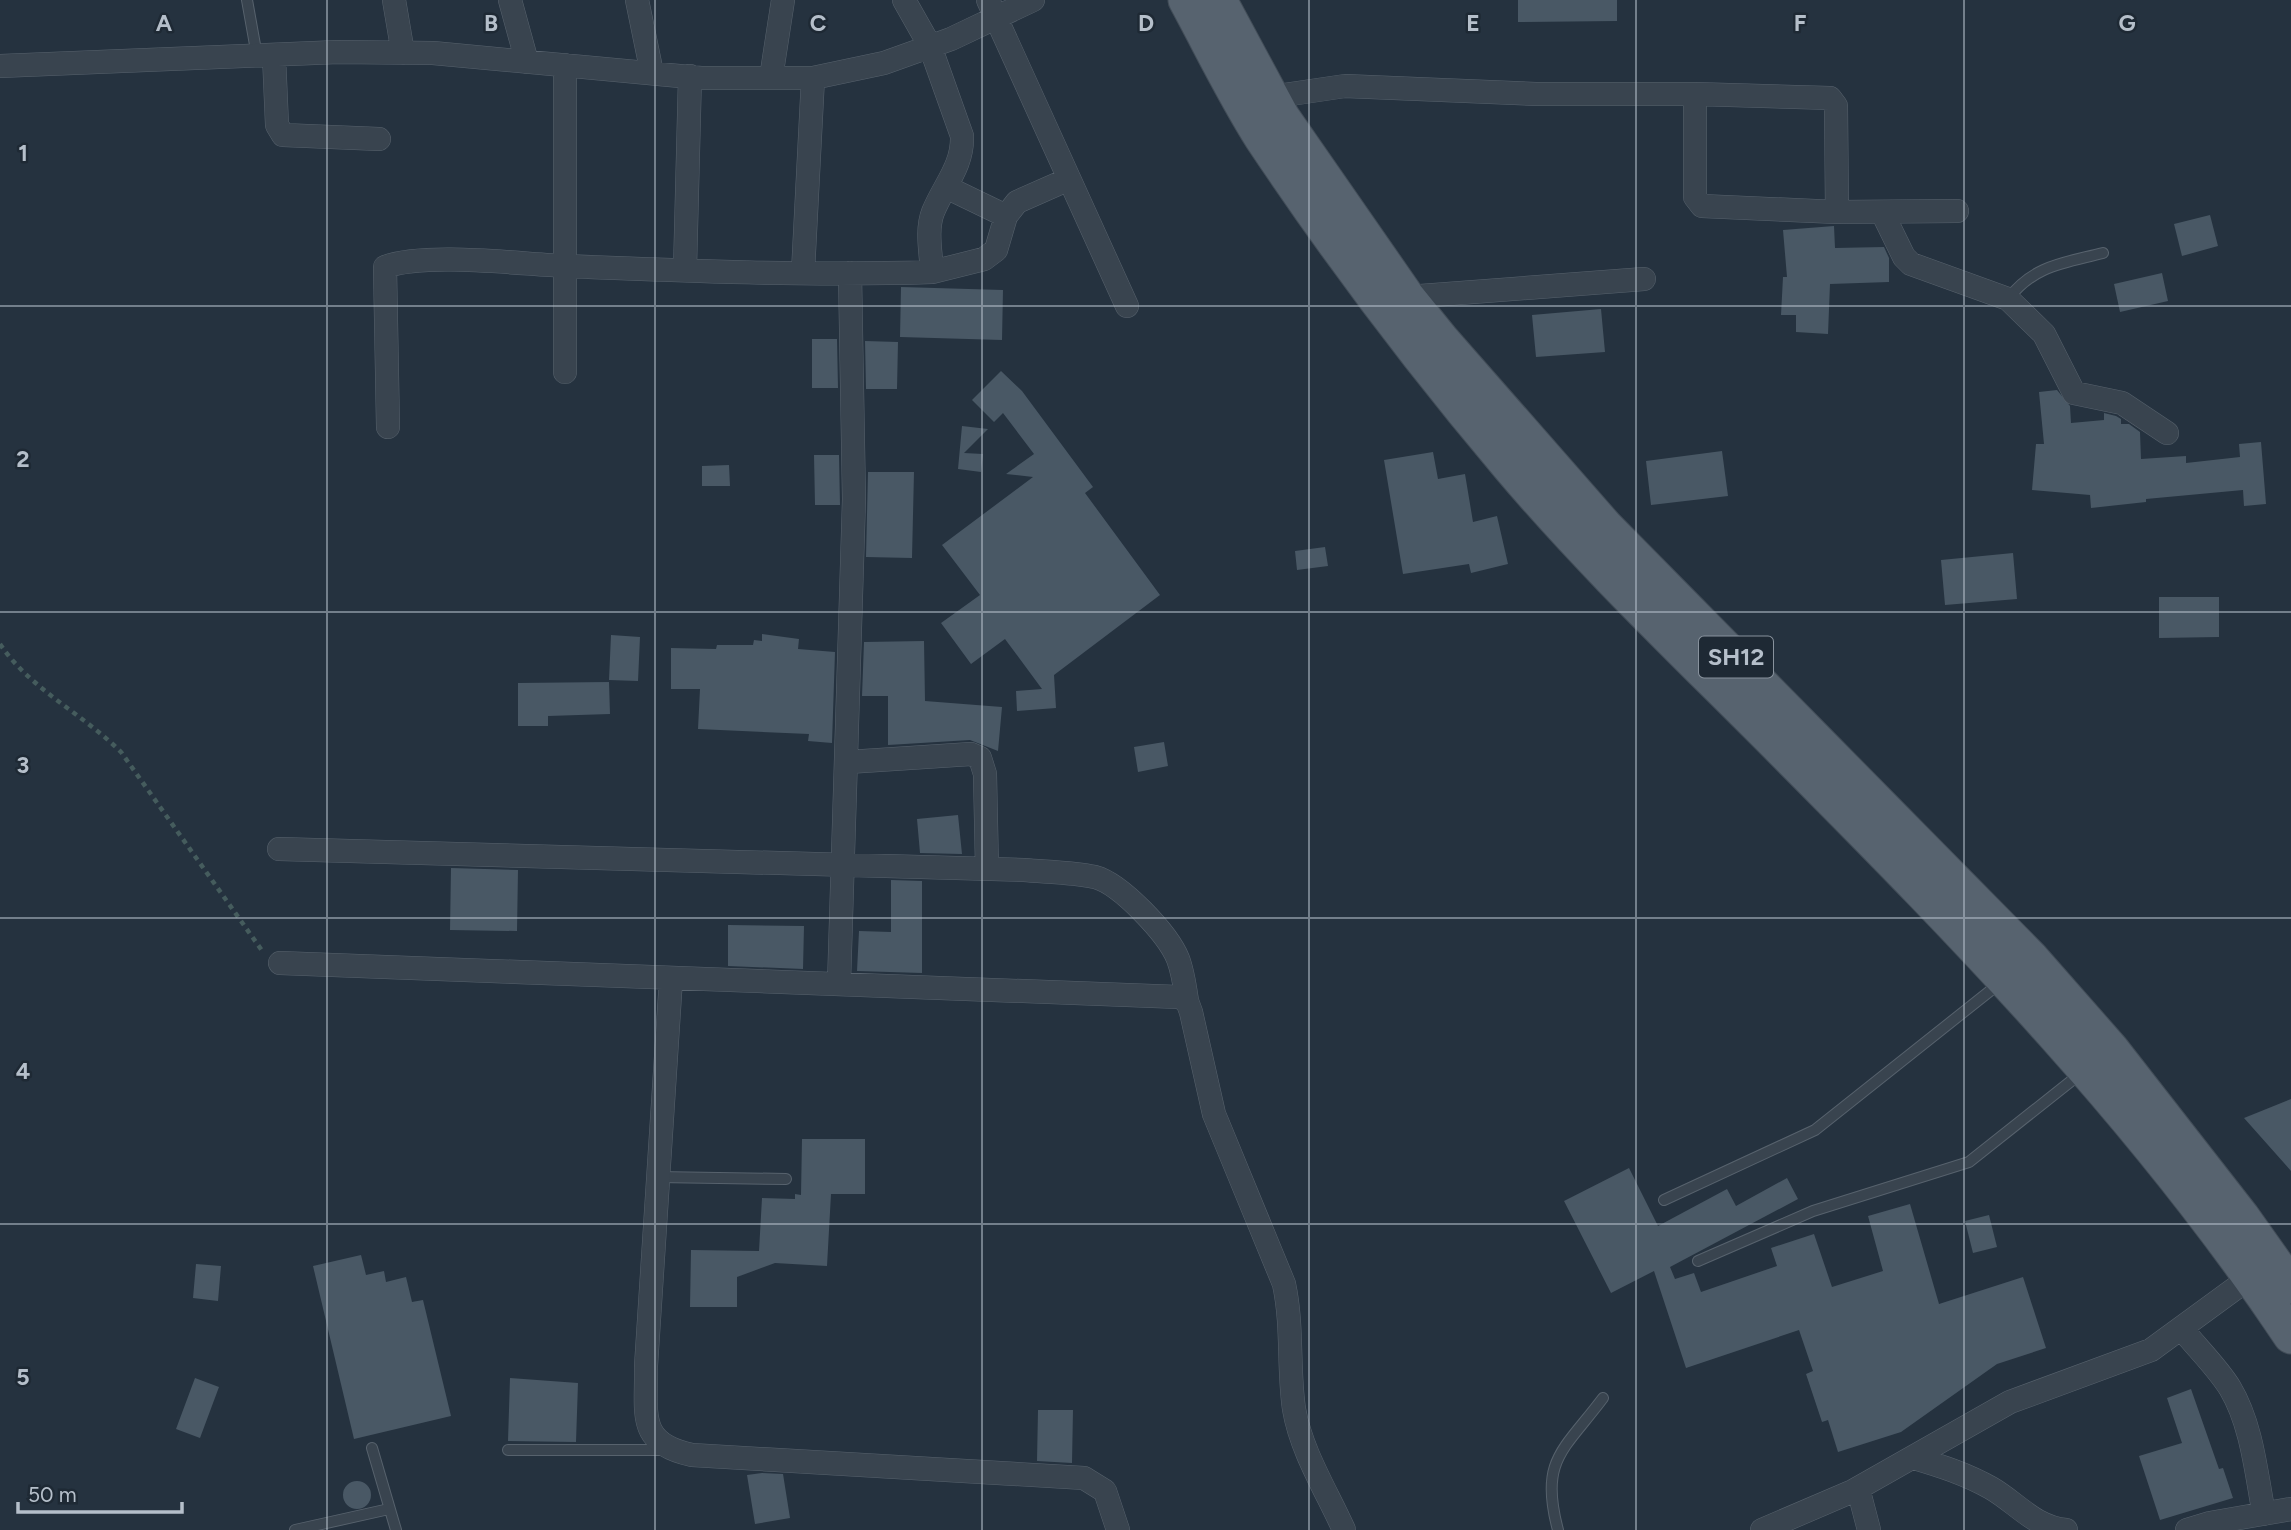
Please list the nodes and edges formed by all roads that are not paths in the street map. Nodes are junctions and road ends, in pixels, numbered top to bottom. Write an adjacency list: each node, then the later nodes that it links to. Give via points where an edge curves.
1 (247, 0): 13 (lane)
2 (394, 0): 12 (street)
3 (510, 0): 14 (street)
4 (637, 0): 17 (street)
5 (783, 0): 19 (street)
6 (904, 0): 11 (street)
7 (1033, 0): 10 (street)
8 (1186, 0): 45 (main road, via 1260,135 1400,332 1511,468 1628,595)
9 (1219, 0): 22 (main road, SH12)
10 (992, 9): 11 (street); 24 (street)
11 (930, 46): 20 (street, via 884,64); 25 (street, via 962,136 957,166)
12 (403, 53): 13 (street); 14 (street)
13 (266, 56): 16 (street); 23 (street, via 277,125 283,135)
14 (527, 62): 15 (street)
15 (565, 65): 17 (street); 31 (street)
16 (0, 66)
17 (652, 73): 18 (street)
18 (690, 76): 19 (street); 32 (street)
19 (771, 78): 20 (street)
20 (813, 78): 33 (street)
21 (1695, 94): 22 (street, via 1536,94 1345,86); 27 (street, via 1698,203); 27 (street, via 1836,101)
22 (1271, 97): 37 (main road, SH12)
23 (379, 139)
24 (1069, 178): 29 (street, via 1017,202); 39 (street)
25 (946, 187): 29 (street); 34 (street, via 929,227)
26 (1957, 211): 28 (street)
27 (1837, 212): 28 (street)
28 (1882, 212): 38 (street, via 1911,264)
29 (1006, 216): 34 (street, via 996,250 970,264)
30 (2104, 253): 38 (lane, via 2032,274)
31 (565, 266): 32 (street); 40 (street); 41 (street, via 481,261 385,267)
32 (685, 269): 33 (street)
33 (803, 272): 35 (street)
34 (932, 272): 35 (street)
35 (850, 273): 43 (street, via 854,499)
36 (1644, 279): 37 (street)
37 (1407, 298): 45 (main road, SH12, via 1605,526)
38 (2008, 299): 42 (street, via 2044,334 2074,393 2122,402)
39 (1127, 306)
40 (565, 372)
41 (388, 427)
42 (2166, 433)
43 (848, 762): 46 (street); 47 (street, via 971,754 980,758 985,774)
44 (279, 849): 46 (street)
45 (1905, 853): 50 (main road); 58 (main road, SH12, via 2031,958 2110,1049 2242,1217)
46 (842, 864): 47 (street); 51 (street)
47 (987, 869): 52 (street, via 1094,877 1111,883 1170,944 1178,959)
48 (280, 963): 49 (street)
49 (671, 979): 51 (street); 54 (street)
50 (2004, 979): 53 (main road); 56 (lane, via 1815,1129)
51 (839, 984): 52 (street, via 1172,994)
52 (1186, 1001): 73 (street, via 1214,1114 1284,1284 1294,1412)
53 (2086, 1069): 57 (lane, via 1969,1162 1814,1211); 58 (main road)
54 (658, 1177): 55 (lane); 64 (street, via 647,1418 657,1442)
55 (786, 1179)
56 (1664, 1200)
57 (1698, 1261)
58 (2271, 1274): 59 (street); 60 (main road)
59 (2182, 1329): 65 (street, via 2151,1350 2010,1402); 69 (street, via 2239,1405)
60 (2291, 1336)
61 (1604, 1398): 74 (lane, via 1554,1462 1549,1485)
62 (372, 1448): 67 (lane)
63 (508, 1450): 64 (lane)
64 (668, 1450): 72 (street, via 838,1466 1084,1478 1105,1491)
65 (1914, 1458): 66 (street); 77 (street, via 1958,1472 2042,1524)
66 (1858, 1488): 75 (street); 76 (street)
67 (389, 1508): 70 (lane); 71 (lane)
68 (2291, 1509): 69 (street)
69 (2264, 1514): 78 (street)
70 (295, 1530)
71 (396, 1530)
72 (1118, 1530)
73 (1345, 1530)
74 (1559, 1530)
75 (1762, 1530)
76 (1869, 1530)
77 (2066, 1530)
78 (2187, 1530)

